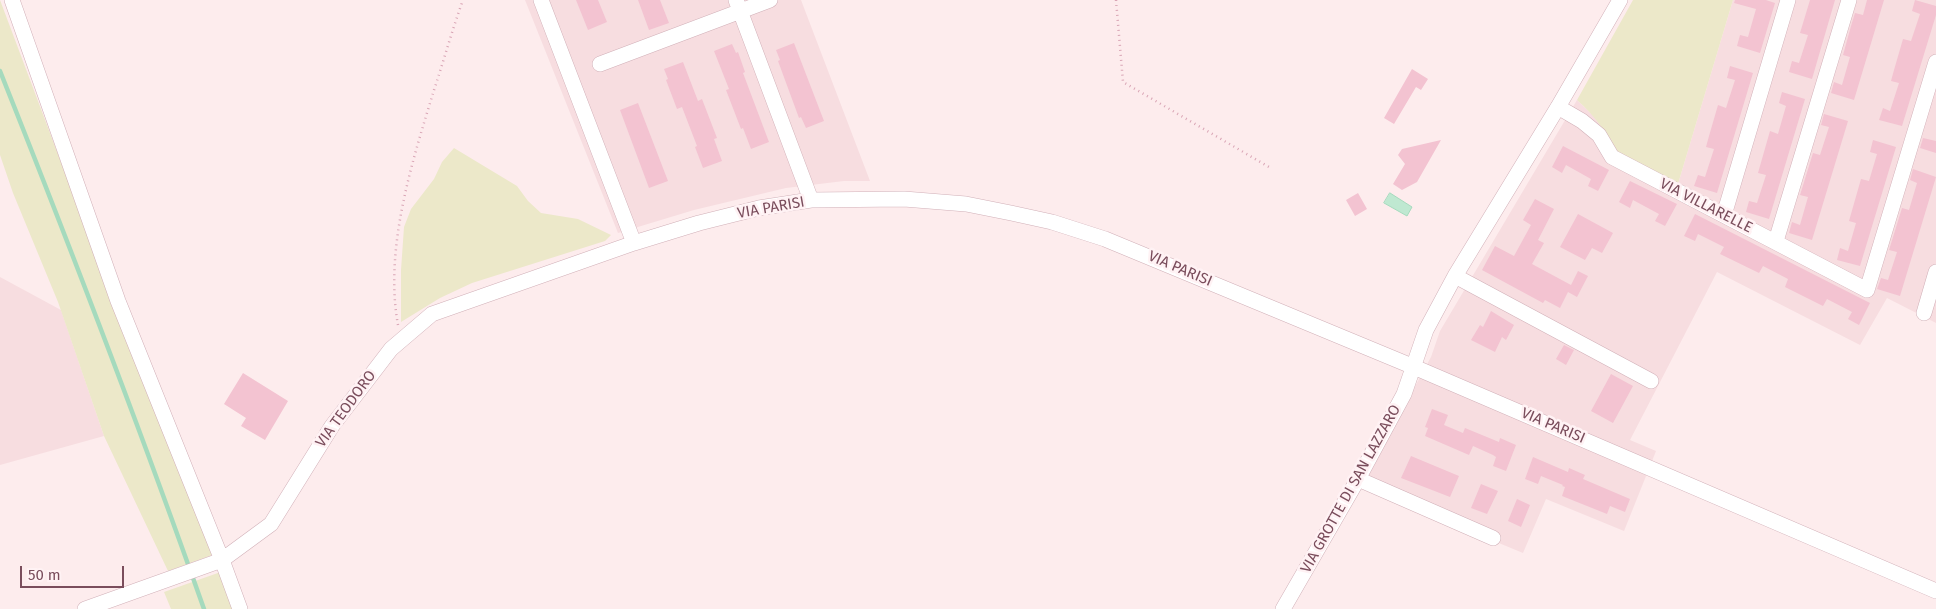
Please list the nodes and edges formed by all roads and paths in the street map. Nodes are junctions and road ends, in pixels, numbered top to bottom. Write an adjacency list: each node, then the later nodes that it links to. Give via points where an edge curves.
1 (464, 0): 21 (path, via 406,187 396,253 395,307)
2 (541, 0): 16 (street)
3 (770, 0): 9 (street)
4 (1116, 0): 13 (path, via 1123,82)
5 (1620, 0): 12 (street)
6 (1788, 0): 15 (street)
7 (1849, 0): 17 (street)
8 (14, 6): 26 (street, via 118,301)
9 (738, 6): 11 (street); 14 (street)
10 (1936, 62): 17 (street, VIA VILLARELLE, via 1867,290)
11 (600, 64)
12 (1558, 107): 15 (street, VIA VILLARELLE, via 1599,135 1612,157); 19 (street)
13 (1269, 167)
14 (811, 200): 16 (street, VIA PARISI, via 759,208); 22 (street, VIA PARISI, via 904,199 966,204 1052,222 1106,239)
15 (1724, 215): 17 (street, VIA VILLARELLE)
16 (634, 242): 21 (street, VIA TEODORO, via 432,314)
17 (1776, 242)
18 (1936, 272): 20 (street)
19 (1455, 276): 22 (street, via 1426,330); 23 (street)
20 (1924, 313)
21 (401, 341): 26 (street, VIA TEODORO, via 332,426 271,524)
22 (1414, 367): 24 (street, VIA GROTTE DI SAN LAZZARO, via 1404,394); 27 (street, VIA PARISI)
23 (1651, 381)
24 (1358, 479): 25 (street); 30 (street, VIA GROTTE DI SAN LAZZARO)
25 (1493, 538)
26 (217, 561): 28 (street, VIA TEODORO); 29 (street)
27 (1936, 591)
28 (85, 609)
29 (240, 609)
30 (1283, 609)

